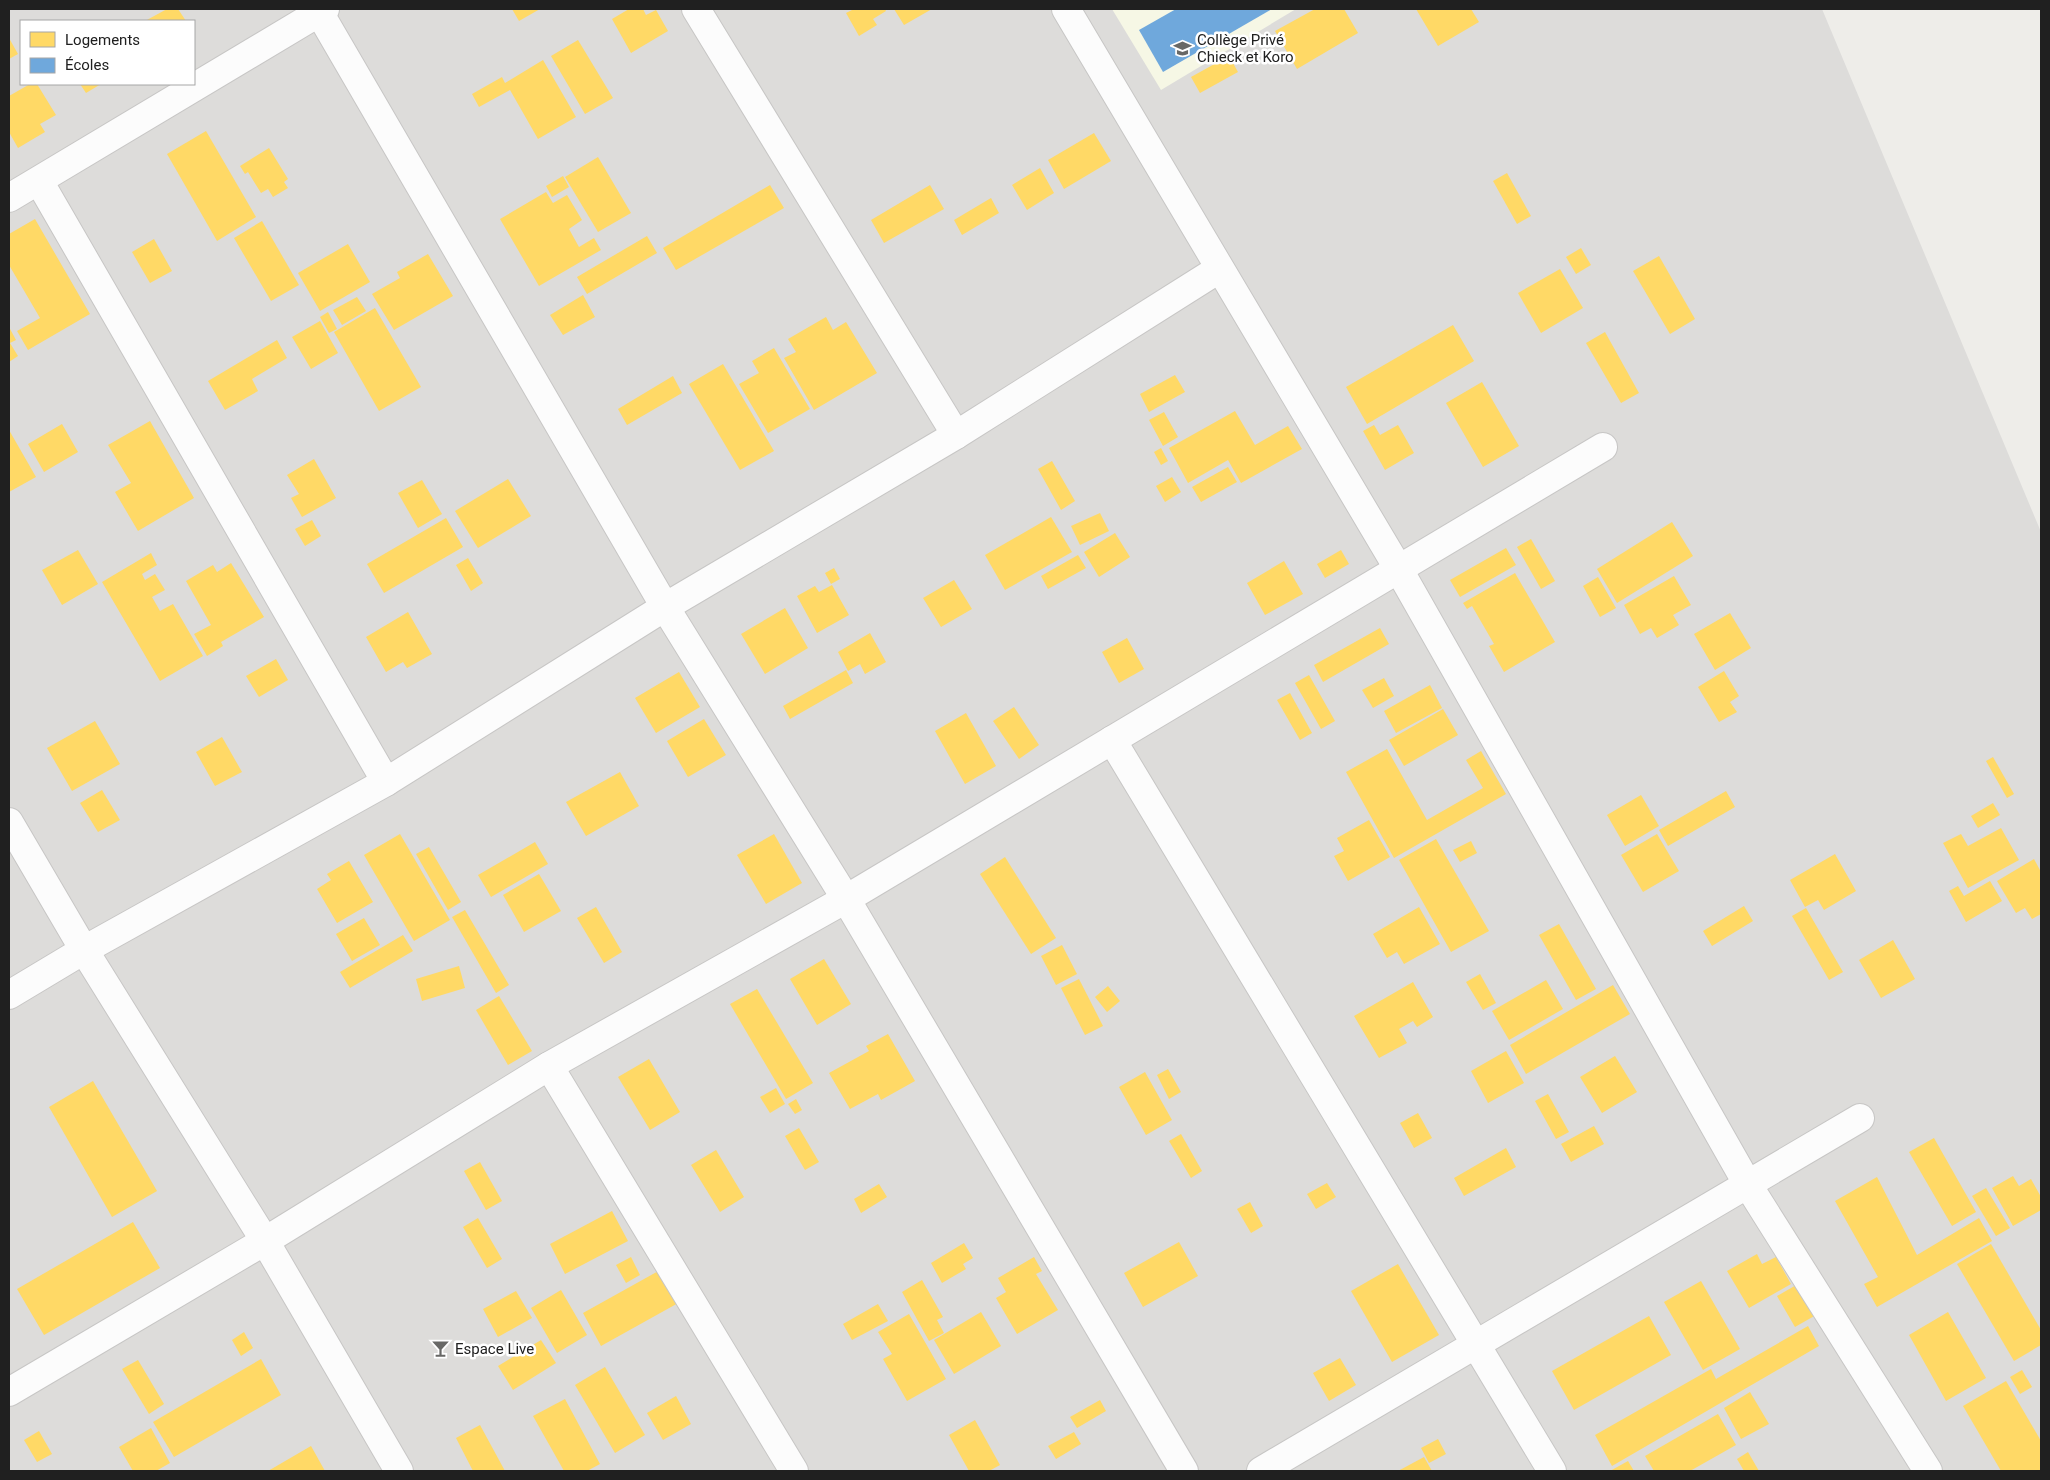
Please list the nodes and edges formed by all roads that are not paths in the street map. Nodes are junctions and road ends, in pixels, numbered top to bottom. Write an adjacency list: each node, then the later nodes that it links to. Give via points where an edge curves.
1 (696, 9): 7 (street)
2 (1066, 9): 6 (street)
3 (322, 10): 4 (street); 10 (street)
4 (39, 180): 5 (street); 12 (street)
5 (9, 198)
6 (1219, 269): 7 (street); 9 (street)
7 (956, 435): 10 (street)
8 (1603, 447): 9 (street)
9 (1398, 568): 11 (street); 19 (street)
10 (665, 607): 12 (street); 14 (street)
11 (1112, 740): 14 (street); 21 (street)
12 (386, 782): 15 (street)
13 (9, 822): 15 (street)
14 (846, 899): 17 (street); 25 (street)
15 (84, 950): 16 (street); 20 (street)
16 (9, 995)
17 (549, 1066): 20 (street); 24 (street)
18 (1860, 1118): 19 (street)
19 (1748, 1185): 21 (street); 28 (street)
20 (265, 1241): 22 (street); 23 (street)
21 (1476, 1344): 26 (street); 27 (street)
22 (9, 1392)
23 (398, 1471)
24 (794, 1471)
25 (1184, 1471)
26 (1261, 1471)
27 (1552, 1471)
28 (1928, 1471)

